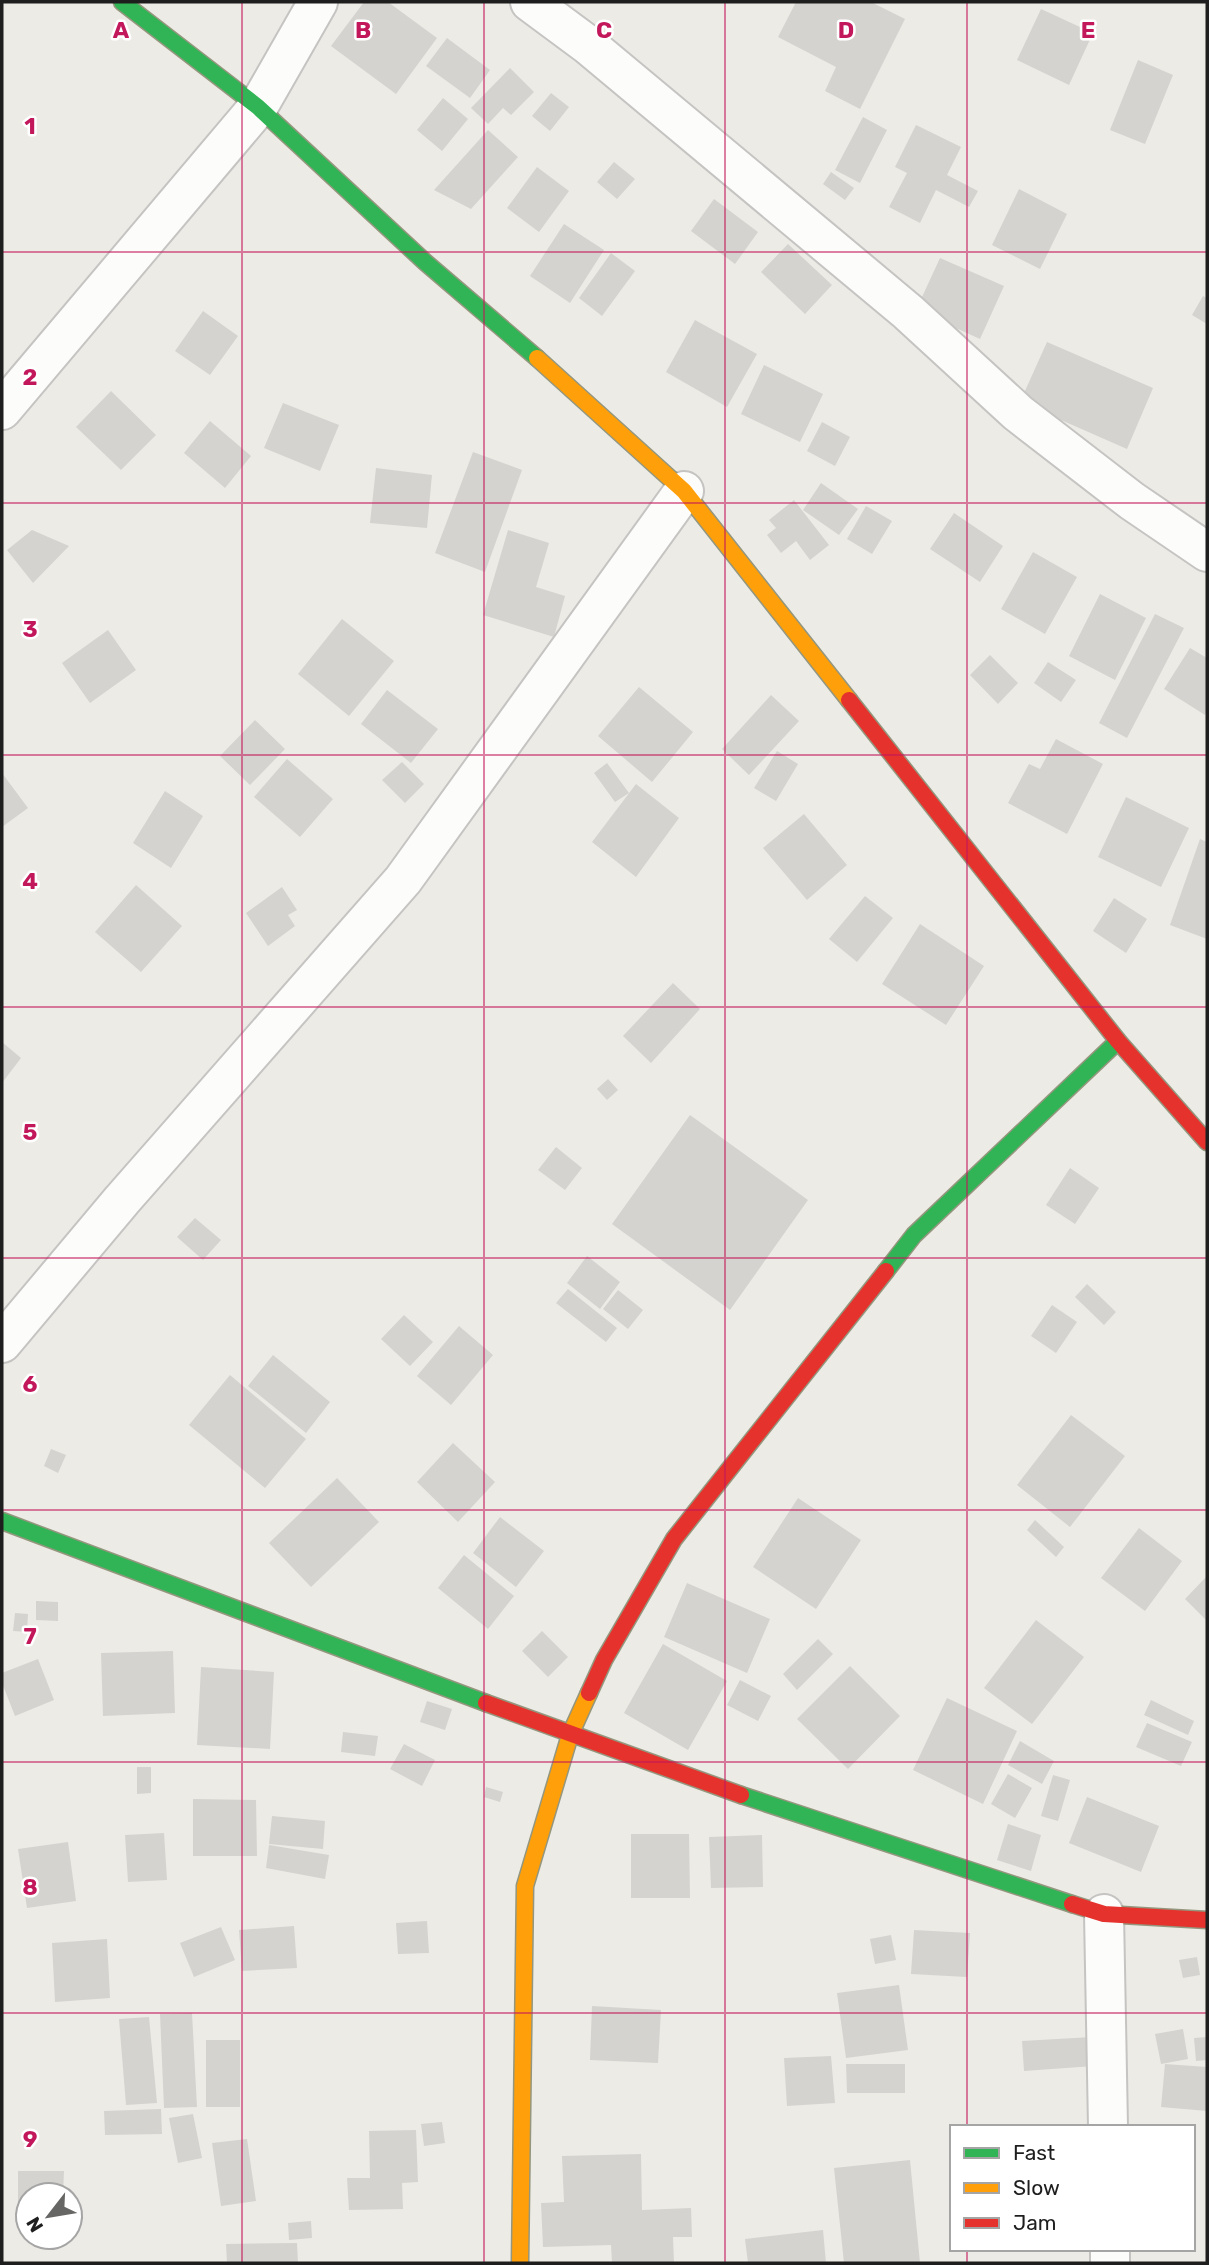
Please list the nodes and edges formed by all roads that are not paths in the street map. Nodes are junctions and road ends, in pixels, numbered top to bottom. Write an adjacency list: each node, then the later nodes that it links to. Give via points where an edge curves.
1 (122, 2): 4 (street)
2 (318, 2): 4 (street)
3 (530, 2): 7 (street, via 908,312 1018,413)
4 (258, 107): 5 (street); 6 (street)
5 (2, 410)
6 (684, 491): 8 (street); 10 (street, via 403,880)
7 (1207, 552)
8 (1118, 1041): 9 (street); 12 (street, via 914,1235 674,1538 604,1660)
9 (1207, 1142)
10 (2, 1343)
11 (2, 1521): 12 (street)
12 (570, 1735): 13 (street, via 842,1830); 16 (street, via 525,1886)
13 (1104, 1914): 14 (street); 15 (street)
14 (1207, 1920)
15 (1108, 2125)
16 (520, 2263)

